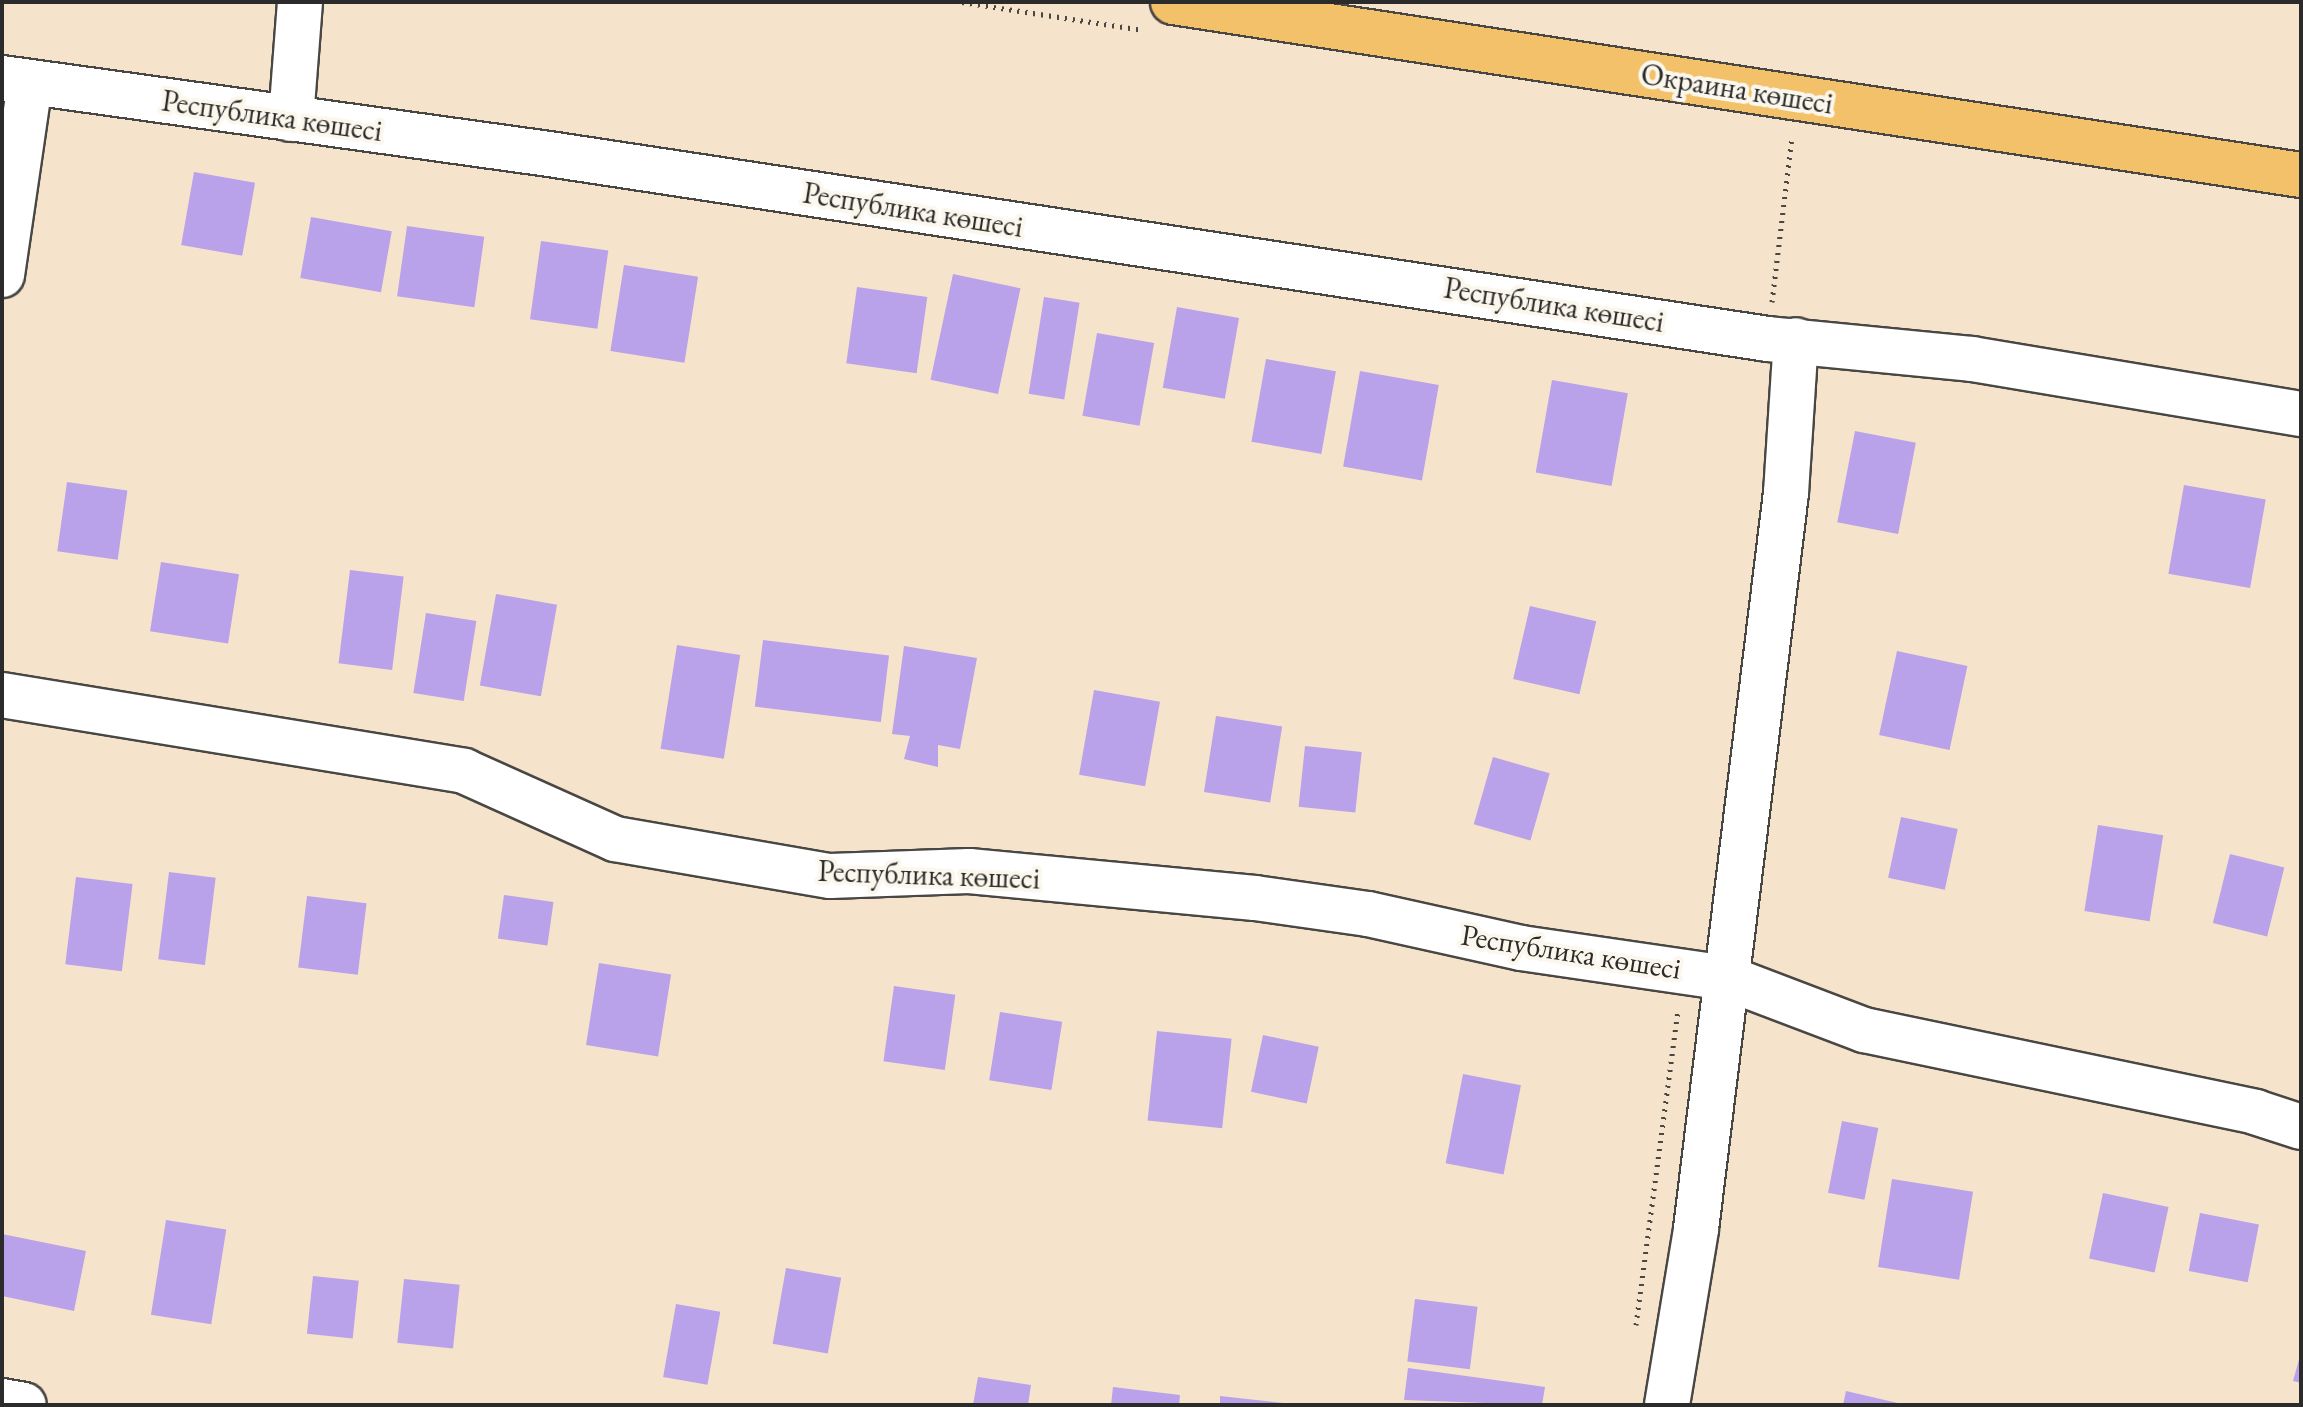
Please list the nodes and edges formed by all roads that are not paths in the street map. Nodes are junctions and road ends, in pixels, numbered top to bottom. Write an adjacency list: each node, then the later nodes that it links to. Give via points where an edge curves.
1 (300, 2): 4 (street)
2 (1162, 16): 5 (main road, Окраина көшесі)
3 (16, 81): 4 (street, Республика көшесі); 6 (street, Республика көшесі)
4 (291, 119): 7 (street, Республика көшесі)
5 (2301, 175)
6 (2, 275)
7 (1782, 339): 8 (street, Республика көшесі, via 1972,359); 10 (street, via 1786,493)
8 (2301, 414)
9 (2, 695): 10 (street, Республика көшесі, via 464,771 615,839 830,876 969,871 1255,898 1368,914 1521,948)
10 (1727, 978): 11 (street, Республика көшесі, via 1864,1030 2255,1112); 14 (street)
11 (2301, 1127)
12 (2, 1401): 13 (street)
13 (24, 1405)
14 (1667, 1405)

